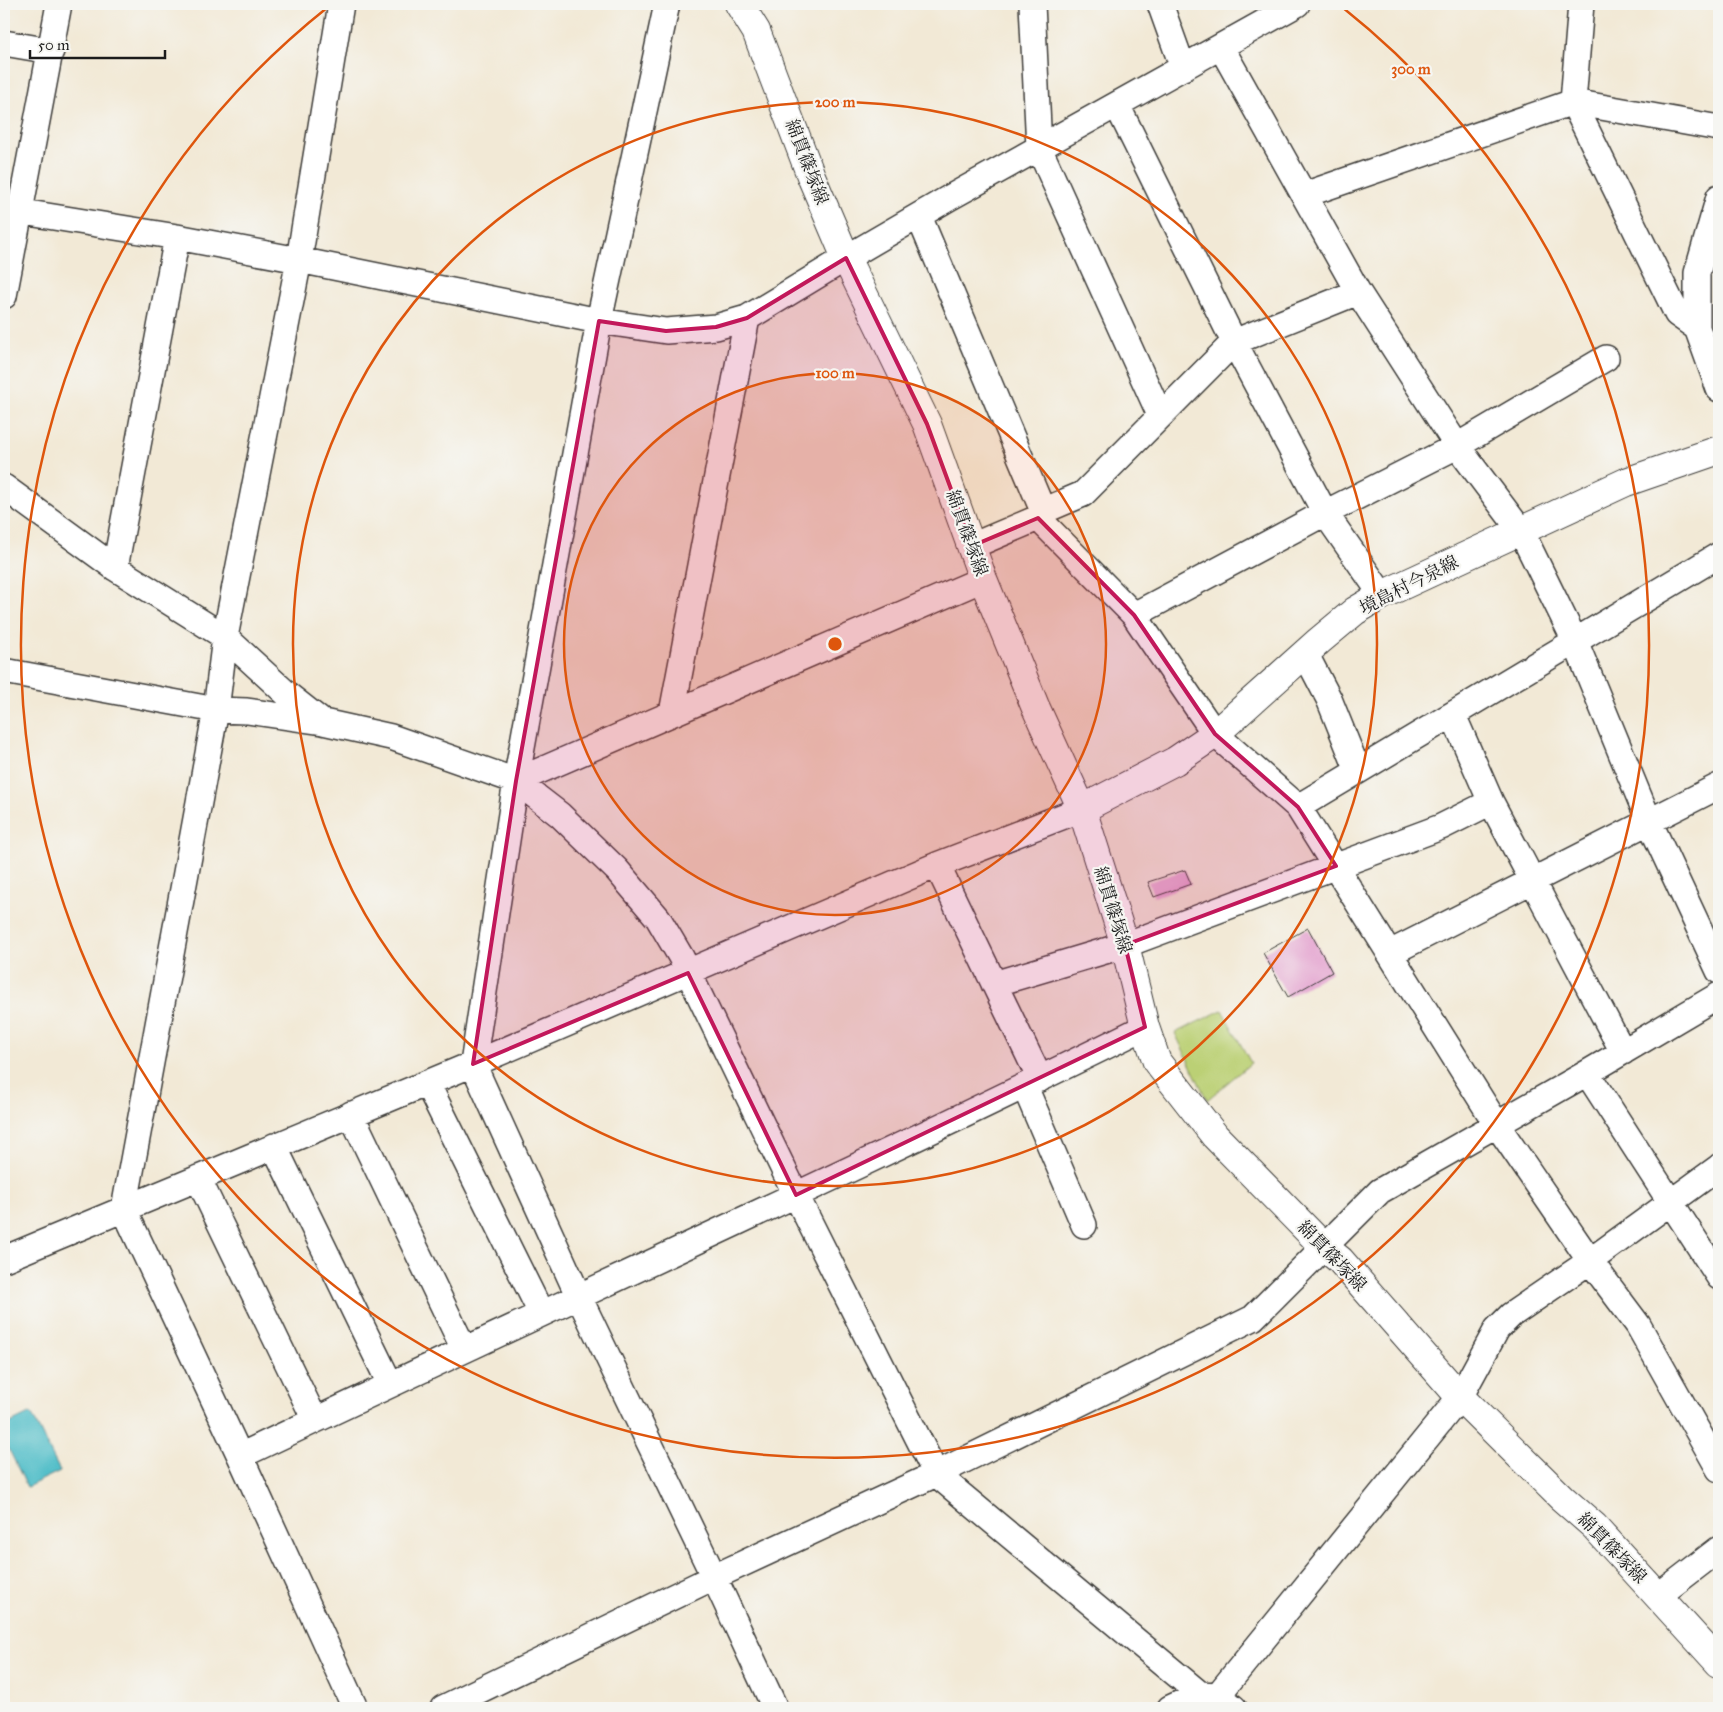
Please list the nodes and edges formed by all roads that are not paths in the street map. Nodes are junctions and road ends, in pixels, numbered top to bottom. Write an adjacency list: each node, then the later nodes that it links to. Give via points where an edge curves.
1 (59, 4): 11 (street)
2 (341, 4): 23 (street)
3 (667, 4): 27 (street)
4 (739, 4): 22 (main road, 綿貫篠塚線, via 756,31)
5 (1032, 4): 16 (street)
6 (1160, 4): 12 (street)
7 (1297, 4): 10 (street)
8 (1581, 4): 13 (street)
9 (4, 43): 11 (street)
10 (1221, 47): 12 (street); 17 (street)
11 (51, 51): 19 (street)
12 (1183, 68): 14 (street)
13 (1573, 102): 15 (street); 17 (street); 28 (street, via 1677,314)
14 (1117, 105): 16 (street); 29 (street)
15 (1719, 128)
16 (1039, 148): 22 (street); 32 (street)
17 (1304, 195): 24 (street)
18 (1719, 197): 28 (street, via 1697,273)
19 (11, 210): 21 (street); 25 (street)
20 (921, 220): 37 (street)
21 (177, 237): 23 (street); 41 (street)
22 (846, 258): 26 (street); 39 (main road, 綿貫篠塚線, via 928,424)
23 (299, 260): 27 (street); 45 (street)
24 (1358, 292): 29 (street); 33 (street)
25 (4, 296)
26 (747, 318): 27 (street, via 716,327 666,331); 50 (street)
27 (599, 321): 55 (street)
28 (1697, 328): 31 (street)
29 (1234, 342): 32 (street); 36 (street)
30 (1606, 358): 33 (street)
31 (1719, 389)
32 (1160, 415): 37 (street, via 1083,494)
33 (1457, 446): 36 (street); 38 (street)
34 (1719, 450): 38 (main road, 境島村今泉線, via 1626,482)
35 (4, 486): 41 (street)
36 (1325, 513): 43 (street); 44 (street)
37 (1041, 514): 39 (street); 44 (street)
38 (1521, 531): 43 (main road, 境島村今泉線); 46 (street)
39 (972, 546): 42 (main road, 綿貫篠塚線)
40 (1719, 555): 46 (street)
41 (115, 568): 45 (street)
42 (983, 579): 50 (street); 59 (main road, 綿貫篠塚線, via 1034,706)
43 (1382, 595): 47 (main road, 境島村今泉線, via 1355,611)
44 (1134, 615): 53 (street)
45 (225, 637): 49 (street); 52 (street, via 288,695)
46 (1575, 641): 51 (street); 60 (street)
47 (1304, 653): 53 (main road, 境島村今泉線); 54 (street, via 1329,698)
48 (4, 671): 49 (street)
49 (216, 710): 52 (street); 83 (street)
50 (672, 713): 55 (street)
51 (1453, 715): 54 (street); 57 (street)
52 (323, 722): 55 (street, via 391,737)
53 (1215, 734): 58 (street); 59 (main road, 境島村今泉線, via 1175,761)
54 (1358, 771): 58 (street)
55 (516, 781): 67 (street, via 560,815 617,870 658,918); 72 (street)
56 (1719, 786): 60 (street)
57 (1491, 802): 62 (street, via 1441,827); 63 (street)
58 (1298, 807): 62 (street)
59 (1082, 809): 61 (street); 64 (main road, 綿貫篠塚線)
60 (1649, 821): 63 (street); 66 (street)
61 (937, 865): 67 (street); 68 (street)
62 (1336, 866): 64 (street); 65 (street)
63 (1533, 881): 65 (street); 71 (street)
64 (1125, 945): 68 (street); 70 (main road, 綿貫篠塚線)
65 (1390, 953): 77 (street)
66 (1719, 971)
67 (688, 973): 72 (street); 81 (street)
68 (994, 984): 75 (street)
69 (1719, 995): 71 (street)
70 (1145, 1027): 75 (street); 85 (main road, 綿貫篠塚線, via 1157,1062 1215,1136)
71 (1623, 1052): 73 (street)
72 (473, 1064): 74 (street); 89 (street)
73 (1587, 1073): 77 (street); 82 (street)
74 (427, 1083): 76 (street); 90 (street)
75 (1032, 1083): 81 (street); 84 (street)
76 (351, 1114): 78 (street); 91 (street)
77 (1497, 1124): 85 (street, via 1380,1191); 87 (street)
78 (274, 1146): 80 (street); 92 (street)
79 (1719, 1167): 82 (street)
80 (198, 1178): 83 (street); 94 (street)
81 (796, 1195): 89 (street); 97 (street)
82 (1671, 1201): 87 (street); 88 (street)
83 (124, 1209): 86 (street); 95 (street)
84 (1084, 1225)
85 (1324, 1247): 93 (main road, 綿貫篠塚線, via 1340,1260); 97 (street, via 1253,1318)
86 (4, 1259)
87 (1590, 1261): 93 (street, via 1511,1315 1497,1329); 96 (street, via 1638,1325)
88 (1719, 1276)
89 (578, 1295): 90 (street); 99 (street)
90 (541, 1313): 91 (street)
91 (464, 1349): 92 (street)
92 (390, 1384): 94 (street)
93 (1460, 1397): 100 (main road, 綿貫篠塚線, via 1594,1526); 102 (street)
94 (315, 1420): 95 (street)
95 (240, 1456): 103 (street)
96 (1719, 1469)
97 (936, 1474): 99 (street); 102 (street)
98 (1719, 1549): 100 (street)
99 (714, 1577): 104 (street); 105 (street)
100 (1658, 1596): 101 (main road, 綿貫篠塚線)
101 (1719, 1662)
102 (1222, 1702): 106 (street)
103 (355, 1708)
104 (443, 1708)
105 (775, 1708)
106 (1170, 1708)

